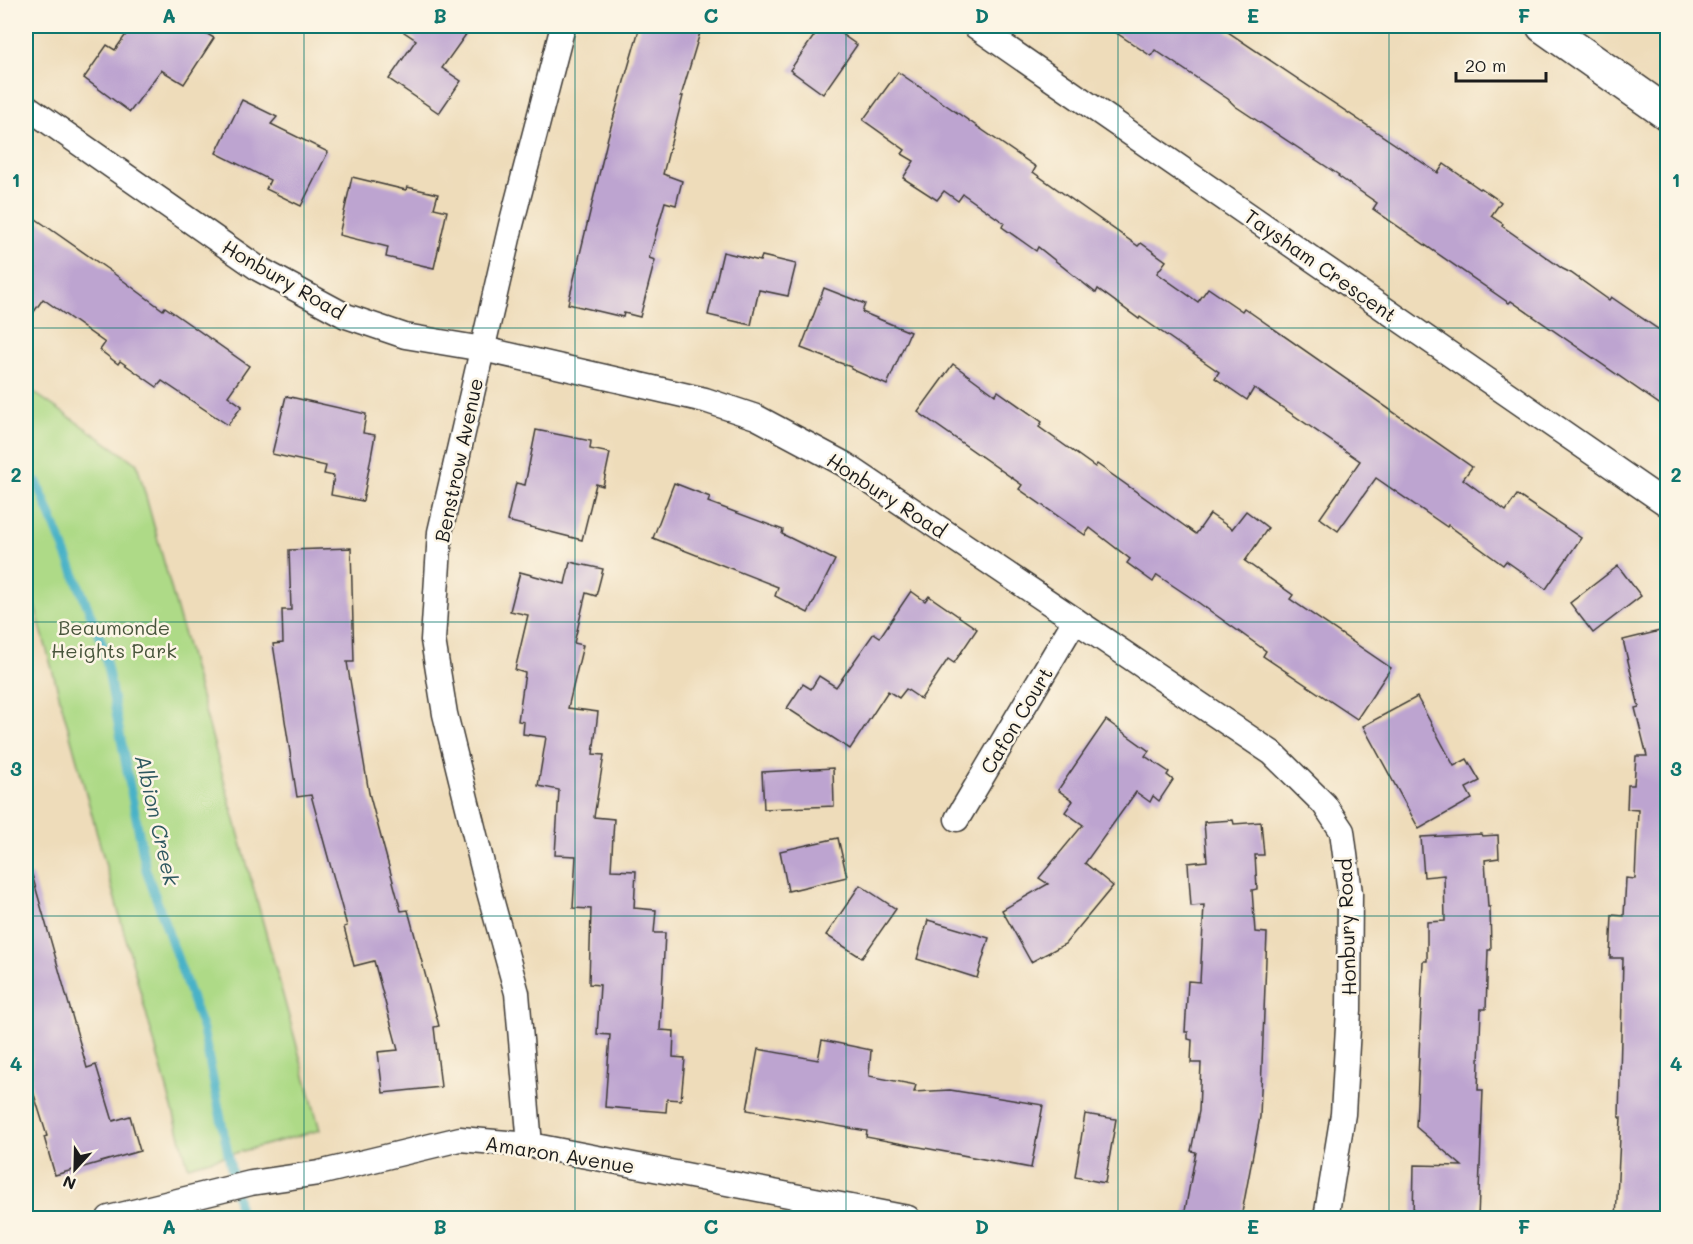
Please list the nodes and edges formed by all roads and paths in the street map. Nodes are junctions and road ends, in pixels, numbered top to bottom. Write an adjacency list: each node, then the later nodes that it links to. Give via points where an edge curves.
1 (563, 26): 6 (street, Benstrow Avenue)
2 (975, 26): 7 (street, Taysham Crescent)
3 (1543, 26): 5 (main road)
4 (26, 106): 6 (street, Honbury Road, via 259,269 294,289 346,316 405,336)
5 (1668, 114)
6 (483, 349): 8 (street, Honbury Road, via 705,400 756,417 844,464); 10 (street, Benstrow Avenue, via 440,532 433,640 446,714 517,993)
7 (1668, 506)
8 (1075, 620): 9 (street, Cafon Court); 13 (street, Honbury Road, via 1272,753 1324,804 1342,831 1350,893 1348,1021 1343,1114)
9 (957, 819)
10 (531, 1145): 11 (street, Amaron Avenue, via 460,1139); 12 (street, Amaron Avenue)
11 (109, 1218)
12 (908, 1218)
13 (1326, 1218)

